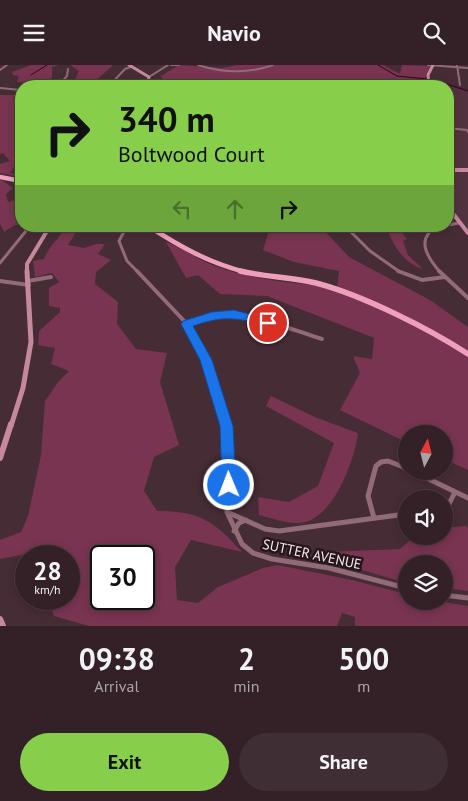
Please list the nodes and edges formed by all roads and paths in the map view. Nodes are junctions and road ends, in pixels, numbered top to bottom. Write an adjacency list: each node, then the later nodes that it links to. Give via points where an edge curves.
1 (7, 65): 14 (street)
2 (139, 65): 13 (street)
3 (170, 65): 4 (street); 15 (street)
4 (179, 65)
5 (198, 65): 6 (street, via 236,72)
6 (273, 65)
7 (428, 65): 8 (street)
8 (433, 65): 10 (street); 19 (street)
9 (130, 66): 13 (street); 17 (street)
10 (457, 66): 11 (street); 20 (street)
11 (468, 68)
12 (68, 69): 16 (street)
13 (135, 70): 15 (street)
14 (0, 71)
15 (149, 77): 18 (street)
16 (64, 80)
17 (115, 80)
18 (149, 80)
19 (428, 80)
20 (460, 85)
21 (0, 88): 22 (street)
22 (15, 89)
23 (454, 129): 24 (street)
24 (467, 131)
25 (454, 170): 26 (street)
26 (468, 170)
27 (0, 176): 28 (main road)
28 (15, 179)
29 (454, 215): 30 (street)
30 (460, 223): 31 (street); 39 (street)
31 (454, 224)
32 (25, 232): 40 (street)
33 (46, 232): 44 (street, via 28,260)
34 (124, 232): 46 (street, SUTTER AVENUE, via 119,241 127,261)
35 (158, 232): 48 (main road, via 217,265 252,274 315,283 354,295)
36 (163, 232): 48 (main road, via 188,249 219,263 322,283 364,296)
37 (350, 232): 42 (street, via 356,240 406,275 422,280)
38 (428, 232): 42 (street, via 424,245 430,259)
39 (468, 233)
40 (0, 263)
41 (51, 277): 44 (street)
42 (445, 277): 45 (street)
43 (0, 281): 44 (street)
44 (28, 283): 49 (street, via 31,342 23,388)
45 (468, 298)
46 (187, 324): 47 (street, via 212,316 234,314); 55 (street, SUTTER AVENUE, via 206,360 227,426 230,474)
47 (322, 339)
48 (468, 352)
49 (0, 458)
50 (398, 465): 57 (street, via 388,461 376,466 368,496)
51 (430, 480): 52 (street)
52 (455, 492): 53 (street); 54 (street)
53 (453, 496)
54 (468, 498)
55 (227, 512): 58 (street); 59 (street, SUTTER AVENUE)
56 (398, 515): 57 (street)
57 (374, 518): 58 (street, via 285,531 265,529)
58 (246, 520): 59 (street, via 239,523)
59 (234, 531): 60 (street, SUTTER AVENUE, via 242,544 260,556 329,568)
60 (398, 586)
61 (453, 596): 62 (street)
62 (468, 598)
63 (0, 619): 64 (street)
64 (3, 626)

